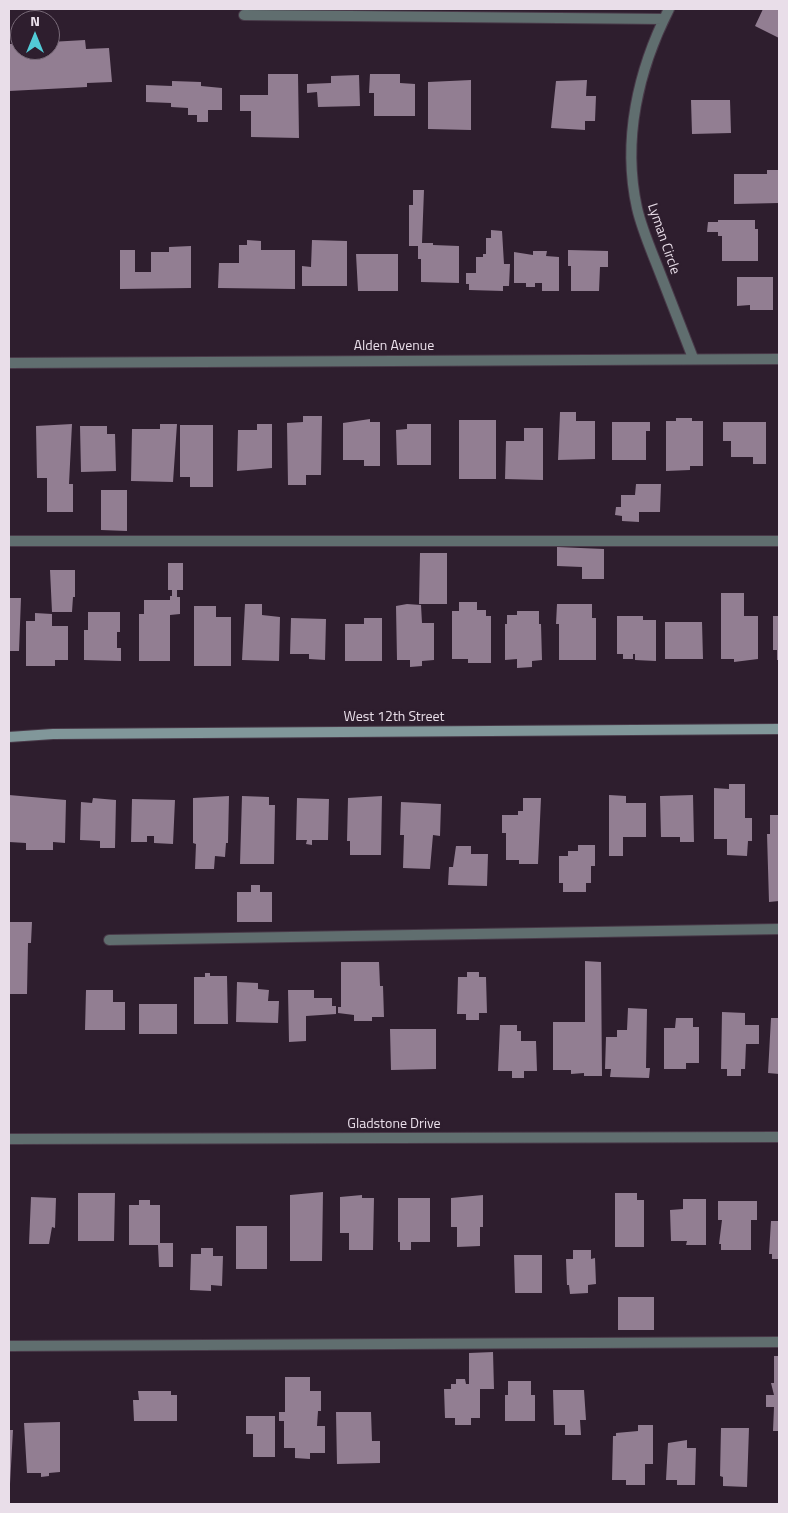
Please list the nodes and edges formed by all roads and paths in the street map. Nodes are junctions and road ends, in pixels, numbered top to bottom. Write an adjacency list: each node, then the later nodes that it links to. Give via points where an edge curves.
1 (669, 9): 3 (street, Lyman Circle)
2 (244, 15): 3 (street)
3 (664, 19): 4 (street, Lyman Circle, via 637,94 632,171 637,208 648,244)
4 (693, 358): 5 (street, Alden Avenue); 6 (street, Alden Avenue)
5 (779, 359)
6 (9, 363)
7 (9, 541): 8 (street)
8 (779, 541)
9 (779, 729): 10 (street, West 12th Street)
10 (9, 736)
11 (779, 930): 12 (street)
12 (109, 940)
13 (779, 1138): 14 (street, Gladstone Drive)
14 (9, 1139)
15 (779, 1342): 16 (street)
16 (9, 1346)

